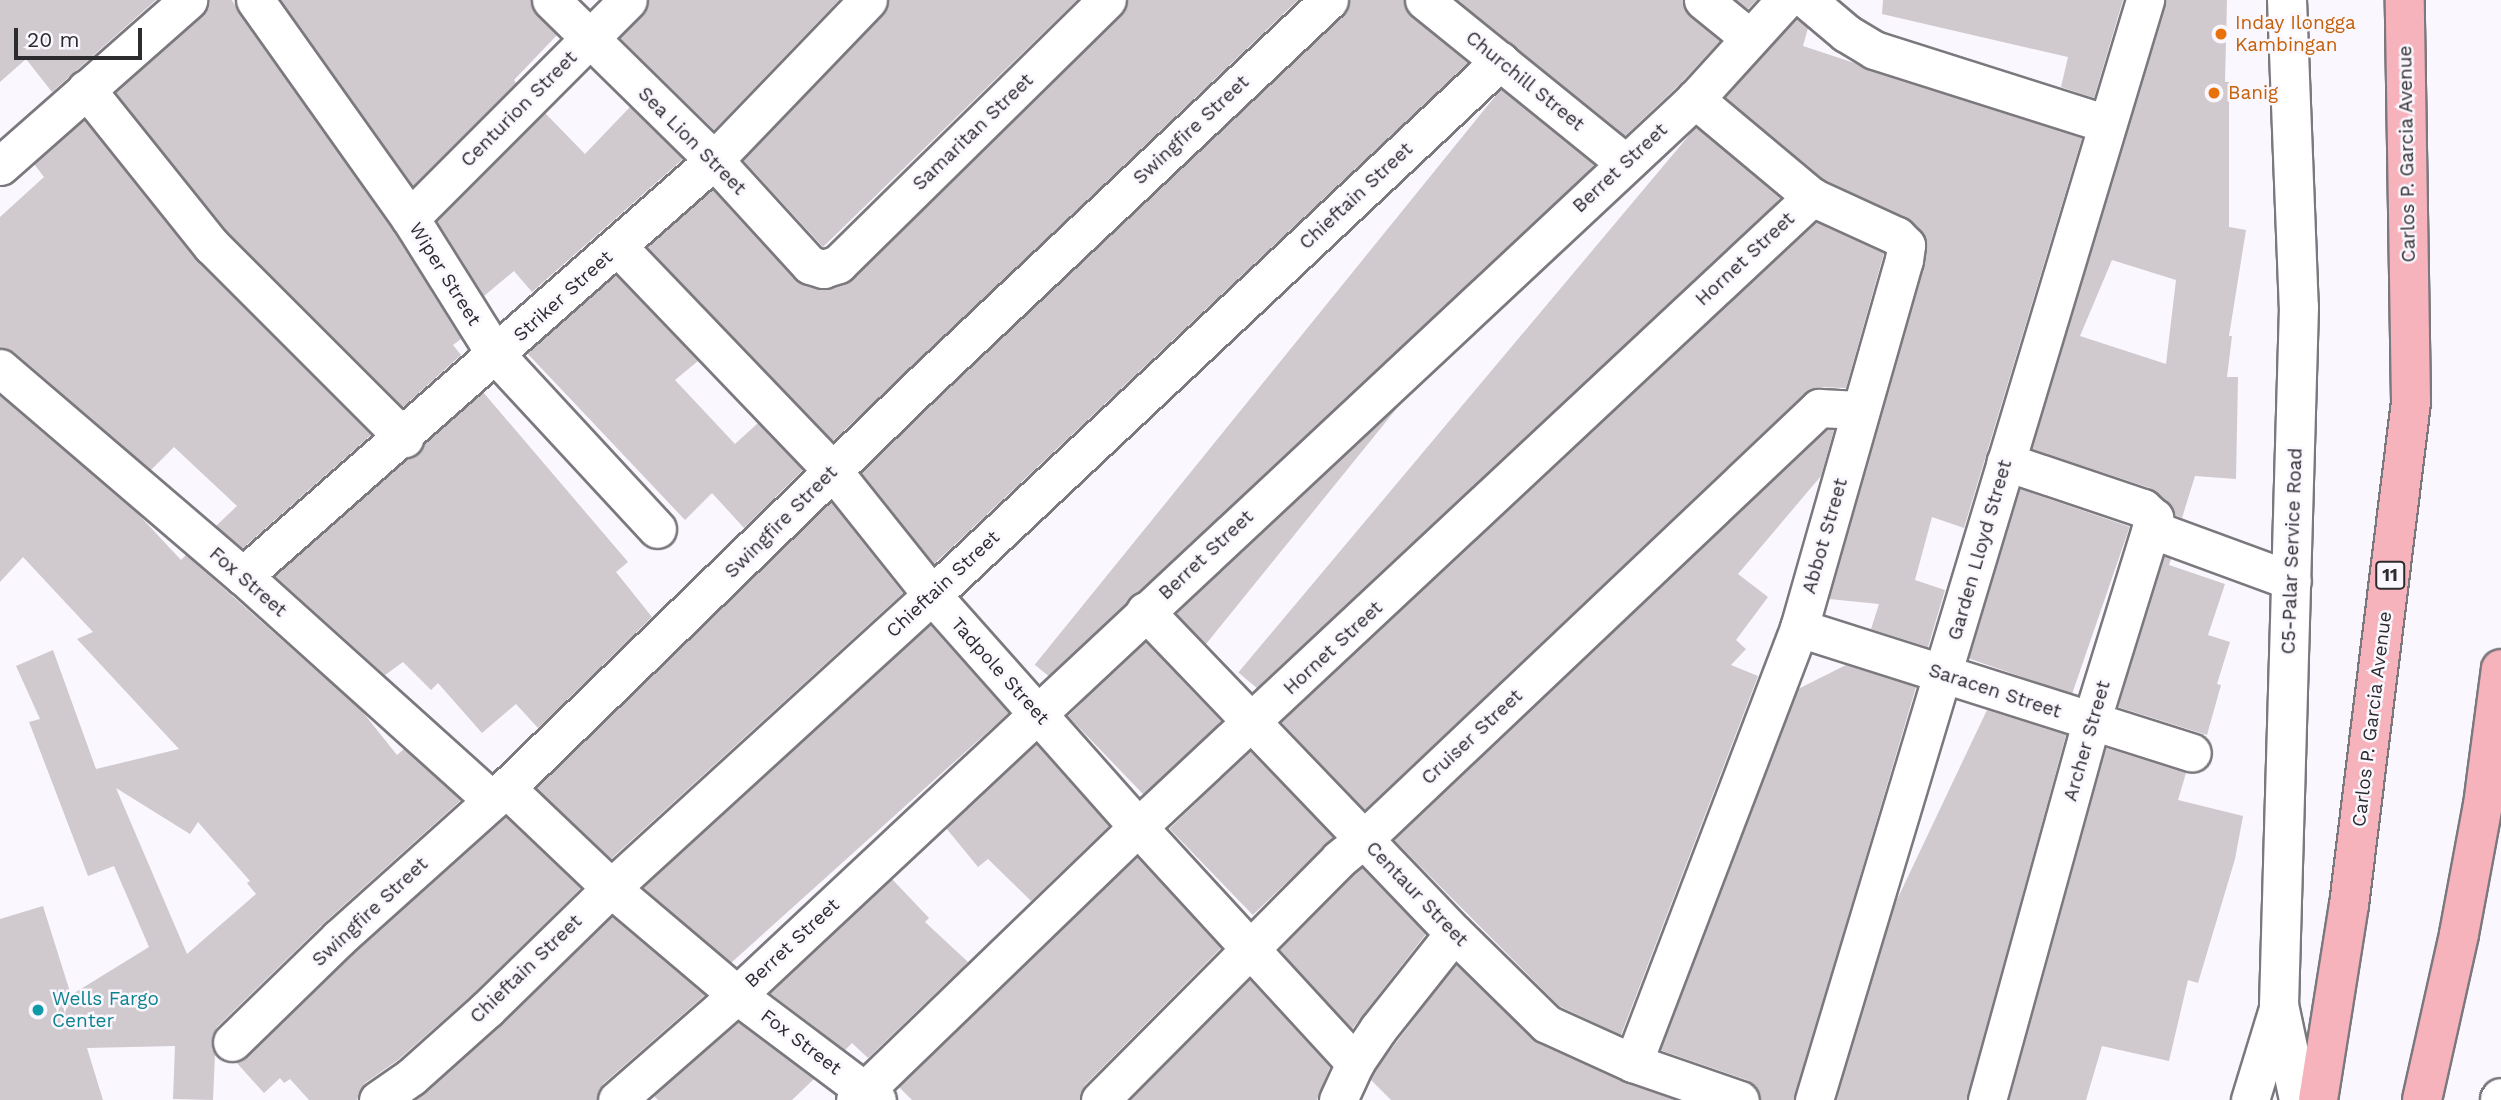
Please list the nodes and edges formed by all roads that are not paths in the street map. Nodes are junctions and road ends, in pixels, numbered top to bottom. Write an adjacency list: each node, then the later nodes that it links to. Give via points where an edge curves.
1 (188, 0): 18 (street)
2 (255, 0): 25 (street, Wiper Street)
3 (551, 0): 15 (street, Sea Lion Street)
4 (628, 0): 15 (street, Centurion Street)
5 (868, 0): 21 (street, Striker Street)
6 (1107, 0): 27 (street, Samaritan Street)
7 (1329, 0): 33 (street, Swingfire Street)
8 (1424, 0): 17 (street, Churchill Street)
9 (1703, 0): 16 (street)
10 (1785, 0): 16 (street, Berret Street)
11 (1807, 0): 20 (street, via 1874,50)
12 (2145, 0): 20 (street, Garden Lloyd Street)
13 (2287, 0): 37 (street, C5-Palar Service Road, via 2299,307)
14 (2405, 0): 68 (main road, Carlos P. Garcia Avenue / 11, via 2411,402 2349,905)
15 (588, 38): 21 (street, Sea Lion Street); 25 (street, Centurion Street)
16 (1750, 38): 19 (street, Berret Street)
17 (1500, 61): 22 (street, Churchill Street); 38 (street, Chieftain Street)
18 (86, 89): 23 (street); 31 (street, via 212,246)
19 (1695, 99): 22 (street, Berret Street); 24 (street, Abbot Street)
20 (2107, 124): 32 (street, Garden Lloyd Street)
21 (714, 160): 26 (street, Striker Street); 27 (street, Sea Lion Street, via 810,265 823,269)
22 (1625, 163): 39 (street, Berret Street)
23 (0, 166)
24 (1812, 197): 30 (street, Abbot Street, via 1897,236 1906,245); 45 (street, Hornet Street)
25 (410, 219): 28 (street, Wiper Street)
26 (618, 247): 28 (street, Striker Street); 33 (street, Tadpole Street)
27 (838, 264)
28 (496, 355): 31 (street, Striker Street); 34 (street, Wiper Street)
29 (0, 368): 36 (street, Fox Street)
30 (1860, 410): 40 (street, Abbot Street); 49 (street, Cruiser Street, via 1819,408)
31 (404, 438): 36 (street, Striker Street)
32 (2006, 462): 35 (street, via 2143,508 2154,518); 42 (street, Garden Lloyd Street)
33 (833, 471): 38 (street, Tadpole Street); 47 (street, Swingfire Street)
34 (657, 529)
35 (2151, 529): 37 (street); 44 (street, Archer Street)
36 (243, 576): 47 (street, Fox Street)
37 (2292, 581): 54 (street, C5-Palar Service Road)
38 (932, 595): 43 (street, Tadpole Street); 50 (street, Chieftain Street)
39 (1145, 611): 43 (street, Berret Street); 45 (street, Centaur Street)
40 (1799, 628): 42 (street, Saracen Street); 57 (street, Abbot Street)
41 (2501, 669): 69 (main road, via 2483,805)
42 (1944, 675): 44 (street, Saracen Street); 64 (street, Garden Lloyd Street)
43 (1038, 712): 48 (street, Tadpole Street); 53 (street, Berret Street)
44 (2091, 722): 46 (street, Saracen Street); 65 (street, Archer Street)
45 (1252, 723): 48 (street, Hornet Street); 49 (street, Centaur Street)
46 (2192, 753)
47 (499, 794): 50 (street, Fox Street); 55 (street, Swingfire Street)
48 (1138, 827): 52 (street, Tadpole Street); 58 (street, Hornet Street)
49 (1364, 839): 51 (street, Centaur Street); 52 (street, Cruiser Street)
50 (611, 888): 53 (street, Fox Street); 60 (street, Chieftain Street, via 487,1009)
51 (1454, 933): 56 (street); 57 (street, Centaur Street, via 1547,1024)
52 (1250, 951): 56 (street, Tadpole Street); 62 (street, Cruiser Street)
53 (737, 995): 58 (street, Fox Street); 61 (street, Berret Street)
54 (2279, 1005): 66 (street); 67 (street, C5-Palar Service Road)
55 (232, 1042)
56 (1355, 1063): 63 (street)
57 (1633, 1063): 59 (street, Centaur Street)
58 (865, 1097)
59 (1720, 1097)
60 (378, 1100)
61 (617, 1100)
62 (1100, 1100)
63 (1338, 1100)
64 (1814, 1100)
65 (1987, 1100)
66 (2250, 1100)
67 (2299, 1100)
68 (2318, 1100)
69 (2422, 1100)

